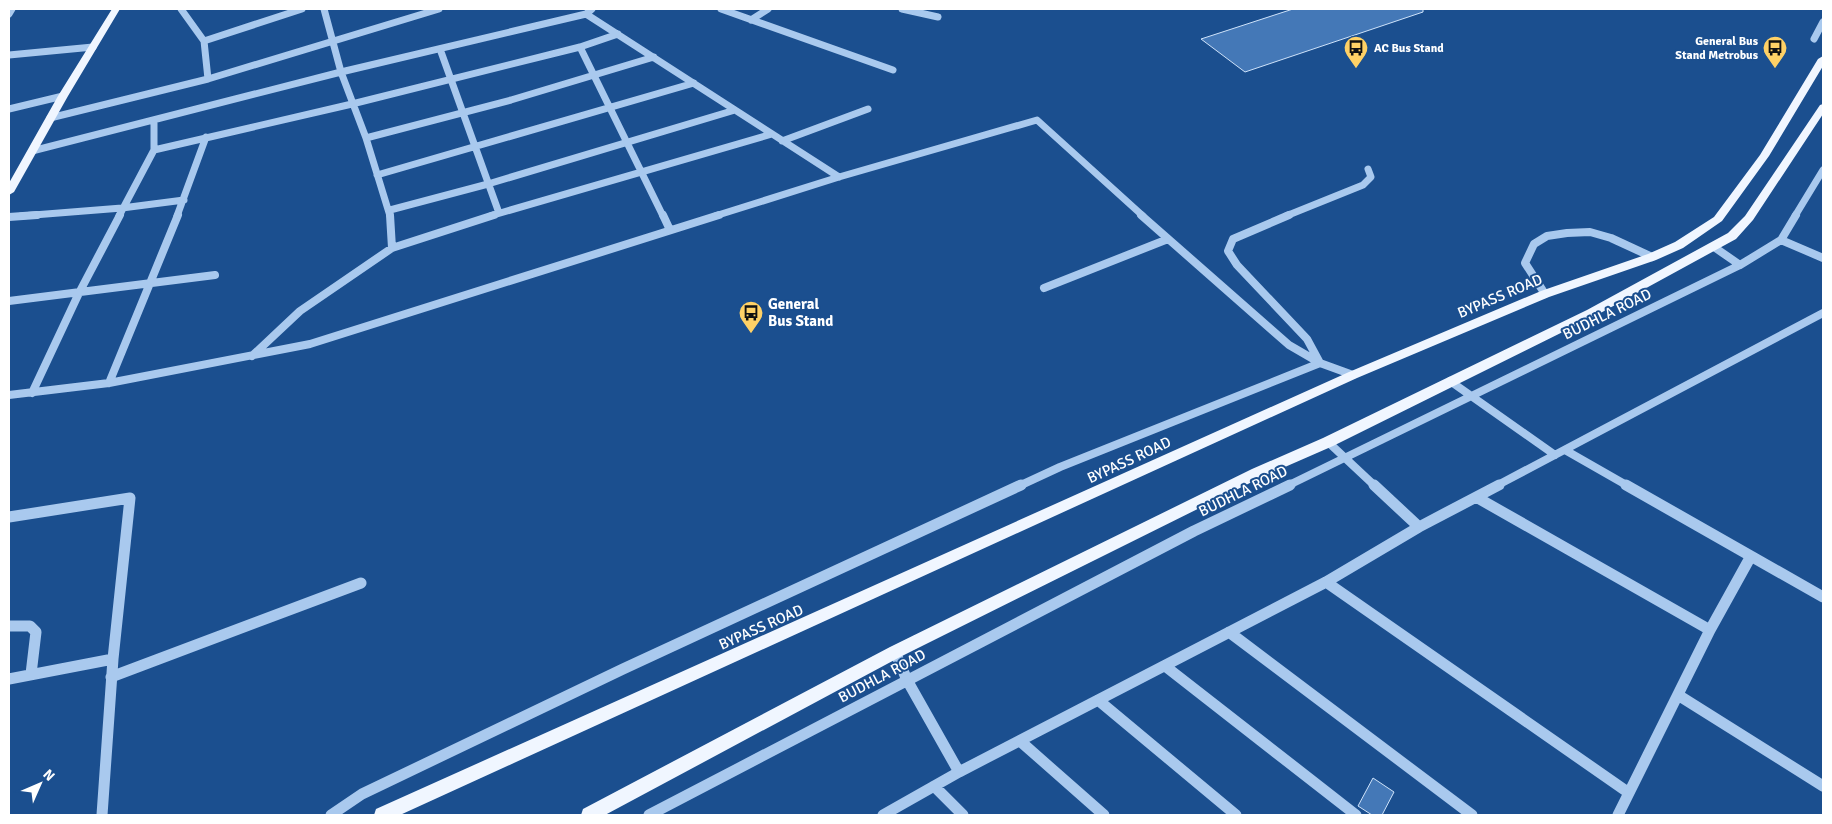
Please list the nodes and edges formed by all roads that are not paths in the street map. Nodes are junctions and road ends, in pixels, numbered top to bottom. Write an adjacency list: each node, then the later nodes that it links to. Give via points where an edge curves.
1 (12, 9): 11 (street)
2 (116, 9): 20 (main road)
3 (181, 9): 18 (street)
4 (302, 9): 18 (street)
5 (324, 9): 19 (street)
6 (439, 9): 19 (street)
7 (592, 9): 12 (street)
8 (721, 9): 14 (street)
9 (768, 9): 14 (street)
10 (902, 9): 13 (street)
11 (9, 14)
12 (586, 14): 16 (street); 22 (street)
13 (938, 16)
14 (751, 20): 26 (street)
15 (1823, 22): 17 (street)
16 (618, 34): 21 (street); 24 (street)
17 (1814, 40)
18 (204, 41): 29 (street)
19 (334, 42): 27 (street); 29 (street)
20 (93, 47): 23 (street); 32 (main road)
21 (580, 47): 28 (street); 30 (street)
22 (440, 49): 27 (street); 30 (street)
23 (9, 55)
24 (654, 57): 28 (street); 31 (street)
25 (1823, 59): 67 (main road, BYPASS ROAD, via 1764,156 1718,219 1679,245)
26 (893, 70)
27 (341, 72): 33 (street); 41 (street)
28 (594, 76): 34 (street); 39 (street)
29 (208, 79): 40 (street)
30 (451, 79): 33 (street); 39 (street)
31 (694, 83): 34 (street); 38 (street)
32 (63, 96): 37 (street); 40 (main road)
33 (352, 104): 43 (street); 44 (street)
34 (610, 108): 46 (street); 47 (street)
35 (1823, 108): 65 (main road, via 1749,218 1732,236)
36 (868, 109): 45 (street)
37 (9, 110)
38 (735, 110): 42 (street); 46 (street)
39 (463, 114): 44 (street); 47 (street)
40 (50, 118): 49 (main road)
41 (154, 120): 48 (street); 49 (street)
42 (772, 134): 45 (street); 52 (street)
43 (206, 137): 48 (street); 57 (street)
44 (366, 138): 53 (street)
45 (782, 141): 54 (street)
46 (627, 142): 52 (street); 55 (street)
47 (475, 147): 53 (street); 55 (street)
48 (154, 150): 58 (street)
49 (32, 151): 56 (main road)
50 (1368, 169): 78 (street, via 1371,177 1363,185 1244,233 1233,240 1228,251 1237,265 1307,339)
51 (1823, 170): 64 (street, BUDHLA ROAD)
52 (641, 171): 60 (street); 62 (street)
53 (377, 175): 59 (street)
54 (838, 178): 62 (street); 63 (street, via 1037,120)
55 (488, 184): 59 (street); 60 (street)
56 (9, 192)
57 (184, 200): 58 (street); 71 (street)
58 (122, 208): 61 (street); 73 (street)
59 (390, 210): 66 (street)
60 (499, 213): 66 (street)
61 (9, 217)
62 (670, 230): 77 (street, via 310,344)
63 (1168, 239): 72 (street); 78 (street, via 1289,345)
64 (1781, 240): 68 (street); 69 (street, BUDHLA ROAD)
65 (1714, 246): 69 (street); 80 (main road, via 1591,313)
66 (392, 248): 77 (street, via 300,310)
67 (1652, 257): 74 (main road, BYPASS ROAD); 74 (street, via 1590,232 1547,236 1534,244 1524,263)
68 (1823, 258)
69 (1740, 265): 84 (street, BUDHLA ROAD)
70 (215, 275): 71 (street)
71 (149, 282): 73 (street); 81 (street)
72 (1044, 288)
73 (79, 293): 75 (street); 82 (street)
74 (1545, 294): 79 (main road, BYPASS ROAD)
75 (9, 300)
76 (1823, 313): 86 (street)
77 (252, 356): 81 (street)
78 (1320, 363): 79 (street); 114 (street, via 1060,467 578,690 362,794)
79 (1353, 376): 115 (main road, BYPASS ROAD)
80 (1450, 381): 84 (street); 85 (main road)
81 (109, 383): 82 (street)
82 (32, 393): 83 (street)
83 (9, 396)
84 (1473, 396): 87 (street); 88 (street, BUDHLA ROAD)
85 (1328, 442): 88 (street); 99 (main road, via 1257,473)
86 (1565, 450): 87 (street); 92 (street)
87 (1555, 455): 89 (street)
88 (1346, 458): 91 (street); 105 (street, BUDHLA ROAD, via 1194,531)
89 (1476, 497): 91 (street); 97 (street)
90 (9, 517): 100 (street, via 130,498)
91 (1419, 527): 94 (street)
92 (1751, 556): 95 (street); 97 (street)
93 (361, 582): 103 (street)
94 (1326, 582): 98 (street); 112 (street)
95 (1823, 597)
96 (9, 626): 102 (street, via 30,626 36,632)
97 (1710, 630): 106 (street)
98 (1229, 632): 101 (street); 123 (street)
99 (895, 652): 105 (street); 116 (main road)
100 (112, 659): 102 (street); 103 (street)
101 (1165, 666): 107 (street); 122 (street)
102 (32, 674): 104 (street)
103 (111, 677): 113 (street)
104 (9, 679)
105 (907, 680): 109 (street); 117 (street, BUDHLA ROAD)
106 (1678, 695): 111 (street); 112 (street)
107 (1098, 700): 108 (street); 121 (street)
108 (1020, 741): 109 (street); 120 (street)
109 (959, 772): 110 (street)
110 (934, 786): 118 (street); 119 (street)
111 (1823, 786)
112 (1629, 794): 124 (street)
113 (102, 815)
114 (331, 815)
115 (382, 815)
116 (589, 815)
117 (649, 815)
118 (883, 815)
119 (963, 815)
120 (1104, 815)
121 (1236, 815)
122 (1356, 815)
123 (1472, 815)
124 (1618, 815)

